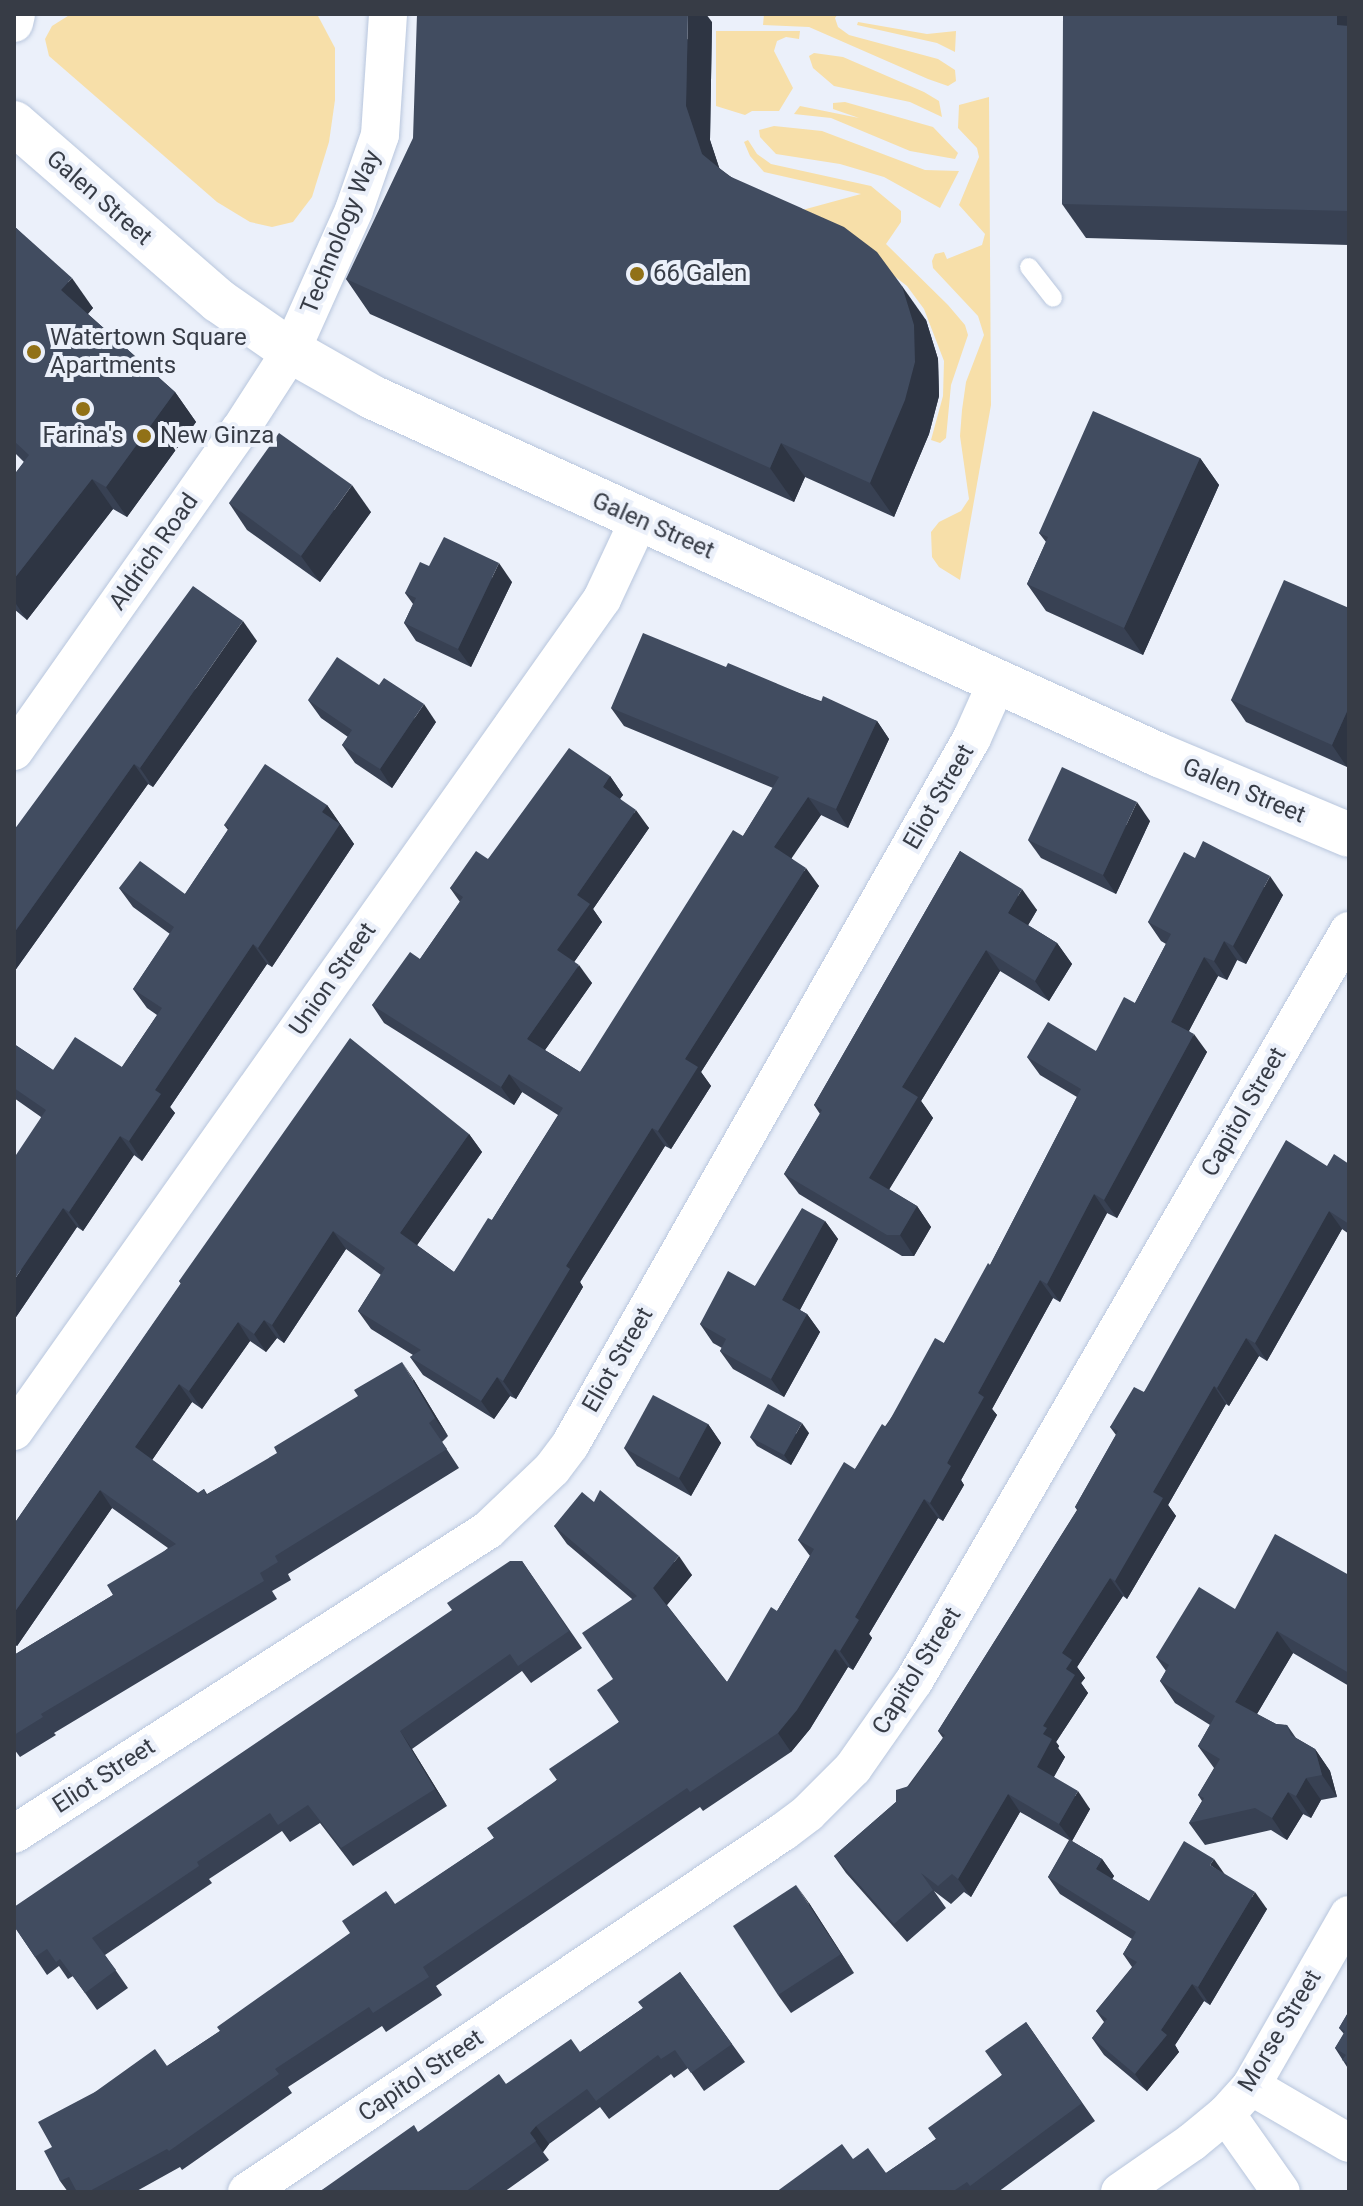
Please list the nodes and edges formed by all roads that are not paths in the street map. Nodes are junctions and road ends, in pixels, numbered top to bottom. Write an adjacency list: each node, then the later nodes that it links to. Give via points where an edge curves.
1 (16, 14): 3 (street)
2 (388, 14): 7 (street, Technology Way, via 380,135 351,218)
3 (14, 23)
4 (14, 123): 7 (main road, Galen Street, via 219,301)
5 (1029, 267): 6 (lane)
6 (1053, 298)
7 (291, 351): 8 (main road, Galen Street, via 380,401); 10 (street, Aldrich Road)
8 (639, 520): 9 (main road, Galen Street); 13 (street, Union Street, via 602,599)
9 (998, 680): 11 (main road, Galen Street); 14 (street, Eliot Street, via 972,738 552,1469 488,1530)
10 (14, 751)
11 (1349, 835)
12 (1349, 931): 19 (street, Capitol Street, via 914,1681 853,1768 783,1832)
13 (14, 1431)
14 (14, 1834)
15 (1349, 1915): 16 (street, Morse Street)
16 (1251, 2086): 17 (street, Morse Street); 18 (street)
17 (1226, 2114): 20 (street, Morse Street); 21 (street)
18 (1349, 2143)
19 (247, 2192)
20 (1120, 2192)
21 (1281, 2192)

